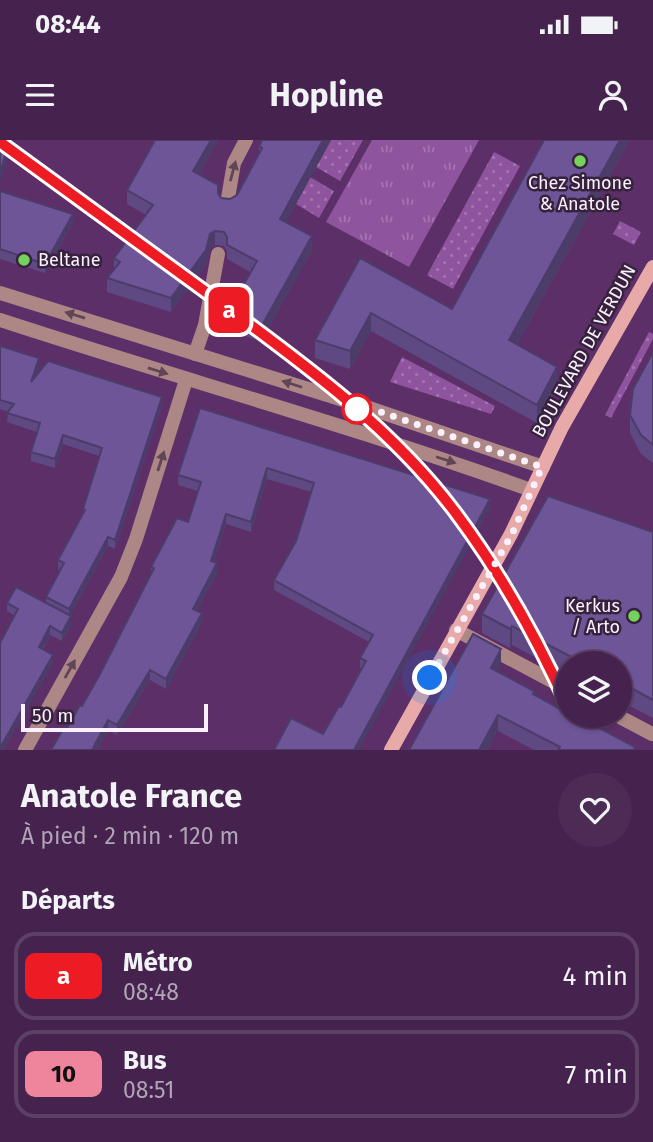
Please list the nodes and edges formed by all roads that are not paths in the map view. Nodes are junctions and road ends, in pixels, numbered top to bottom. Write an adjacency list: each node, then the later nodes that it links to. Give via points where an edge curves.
1 (246, 140): 2 (street, one-way to 1, via 234,163)
2 (227, 204)
3 (218, 254): 7 (street)
4 (653, 267): 9 (main road, BOULEVARD DE VERDUN)
5 (0, 293): 7 (street, one-way to 5)
6 (0, 320): 8 (street, one-way to 8)
7 (195, 354): 9 (street, one-way to 7)
8 (186, 380): 10 (street, one-way to 10); 15 (street, one-way to 8, via 121,577)
9 (542, 467): 10 (main road, BOULEVARD DE VERDUN)
10 (531, 491): 11 (main road, BOULEVARD DE VERDUN, via 512,534)
11 (456, 630): 12 (street); 16 (main road, BOULEVARD DE VERDUN)
12 (555, 683)
13 (632, 723): 14 (street)
14 (652, 734)
15 (24, 750)
16 (391, 750)

